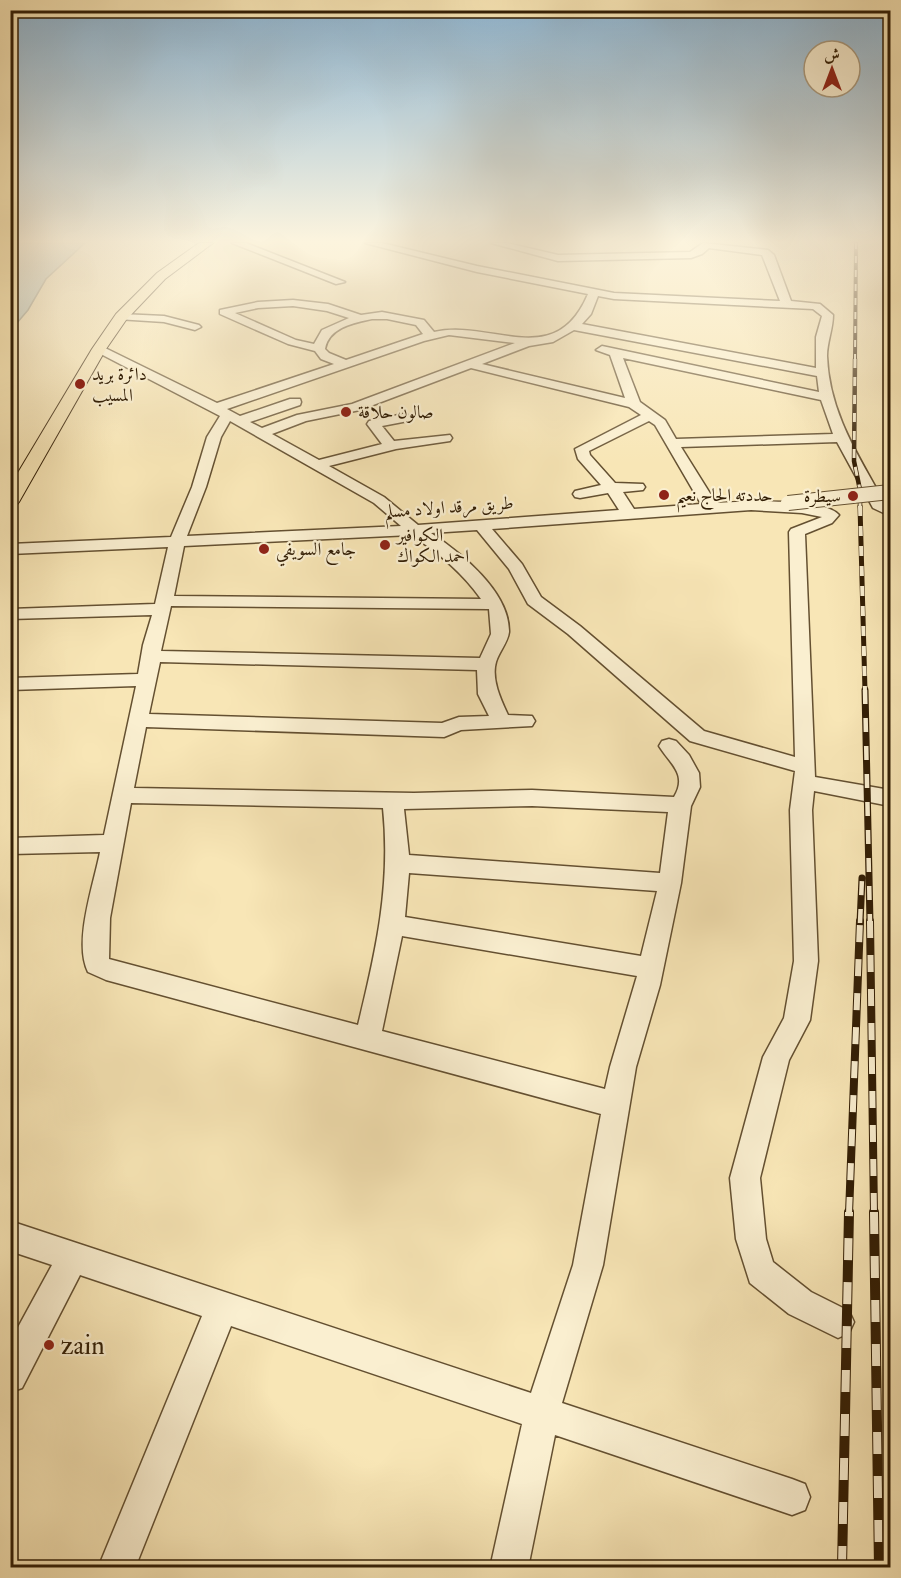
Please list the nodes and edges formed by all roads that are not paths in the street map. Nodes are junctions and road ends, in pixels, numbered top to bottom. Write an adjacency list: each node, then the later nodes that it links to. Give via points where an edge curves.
1 (121, 317): 10 (street, via 164,319); 13 (main road)
2 (235, 317): 14 (street, via 292,342)
3 (357, 317): 8 (street)
4 (370, 317): 8 (street)
5 (387, 317): 11 (street, via 420,322)
6 (582, 317): 9 (street)
7 (827, 317): 17 (street, via 821,349)
8 (361, 319): 14 (street, via 327,331)
9 (572, 326): 12 (street, via 549,340); 17 (street)
10 (195, 327)
11 (431, 336): 12 (street, via 449,332); 15 (street)
12 (528, 343): 16 (street)
13 (99, 349): 21 (street); 34 (main road)
14 (319, 349): 15 (street, via 325,356)
15 (347, 364): 21 (street)
16 (471, 364): 20 (street); 24 (street, via 355,407 302,418)
17 (822, 372): 18 (street)
18 (826, 397): 20 (street, via 609,351); 26 (street)
19 (295, 402): 21 (street)
20 (634, 404): 22 (street)
21 (228, 415): 24 (street); 41 (street, via 214,436)
22 (650, 416): 27 (street, via 660,423); 31 (street, via 582,449 583,456)
23 (403, 418): 28 (street, via 374,424)
24 (262, 433): 29 (street)
25 (445, 438): 28 (street)
26 (842, 438): 27 (street); 37 (street, via 878,505)
27 (673, 443): 36 (street)
28 (390, 446): 29 (street)
29 (317, 465): 40 (street, via 379,500)
30 (638, 487): 31 (street)
31 (611, 488): 33 (street); 38 (street, via 622,500)
32 (891, 492): 35 (street, طريق مرقد اولاد مسلم, bridge)
33 (580, 494)
34 (10, 502)
35 (741, 506): 36 (street, طريق مرقد اولاد مسلم); 54 (street, via 809,509 831,515 797,532)
36 (711, 507): 38 (street, طريق مرقد اولاد مسلم)
37 (891, 512)
38 (627, 514): 39 (street, طريق مرقد اولاد مسلم)
39 (481, 525): 40 (street, طريق مرقد اولاد مسلم); 54 (street, via 516,567 534,600 697,735)
40 (415, 530): 41 (street, طريق مرقد اولاد مسلم); 44 (street, via 444,548 473,574)
41 (177, 541): 42 (street, طريق مرقد اولاد مسلم); 43 (street)
42 (10, 549)
43 (163, 604): 44 (street); 45 (street); 46 (street)
44 (494, 604): 47 (street, via 500,634)
45 (10, 614)
46 (152, 656): 47 (street); 48 (street)
47 (486, 664): 52 (street, via 488,694)
48 (147, 680): 49 (street); 50 (street)
49 (10, 684)
50 (137, 720): 52 (street, via 444,730 459,724); 55 (street)
51 (525, 721): 52 (street)
52 (502, 722)
53 (669, 746): 58 (street, via 687,765 691,778)
54 (805, 775): 56 (street); 70 (street, via 801,810 806,961 798,1020 776,1057 745,1178 751,1239 761,1272 800,1303)
55 (122, 795): 57 (street); 59 (street)
56 (891, 798)
57 (393, 801): 58 (street, via 532,798); 61 (street)
58 (680, 805): 62 (street)
59 (113, 843): 60 (street); 65 (street, via 94,951 97,965)
60 (10, 846)
61 (398, 863): 62 (street); 63 (street)
62 (670, 883): 64 (street)
63 (392, 926): 64 (street); 65 (street)
64 (651, 969): 66 (street)
65 (367, 1040): 66 (street)
66 (616, 1105): 72 (street, via 588,1265)
67 (10, 1236): 68 (street)
68 (73, 1257): 69 (street); 71 (street)
69 (222, 1307): 72 (street); 74 (street)
70 (838, 1322)
71 (10, 1377)
72 (542, 1413): 73 (street); 75 (street)
73 (792, 1497)
74 (116, 1568)
75 (509, 1568)

